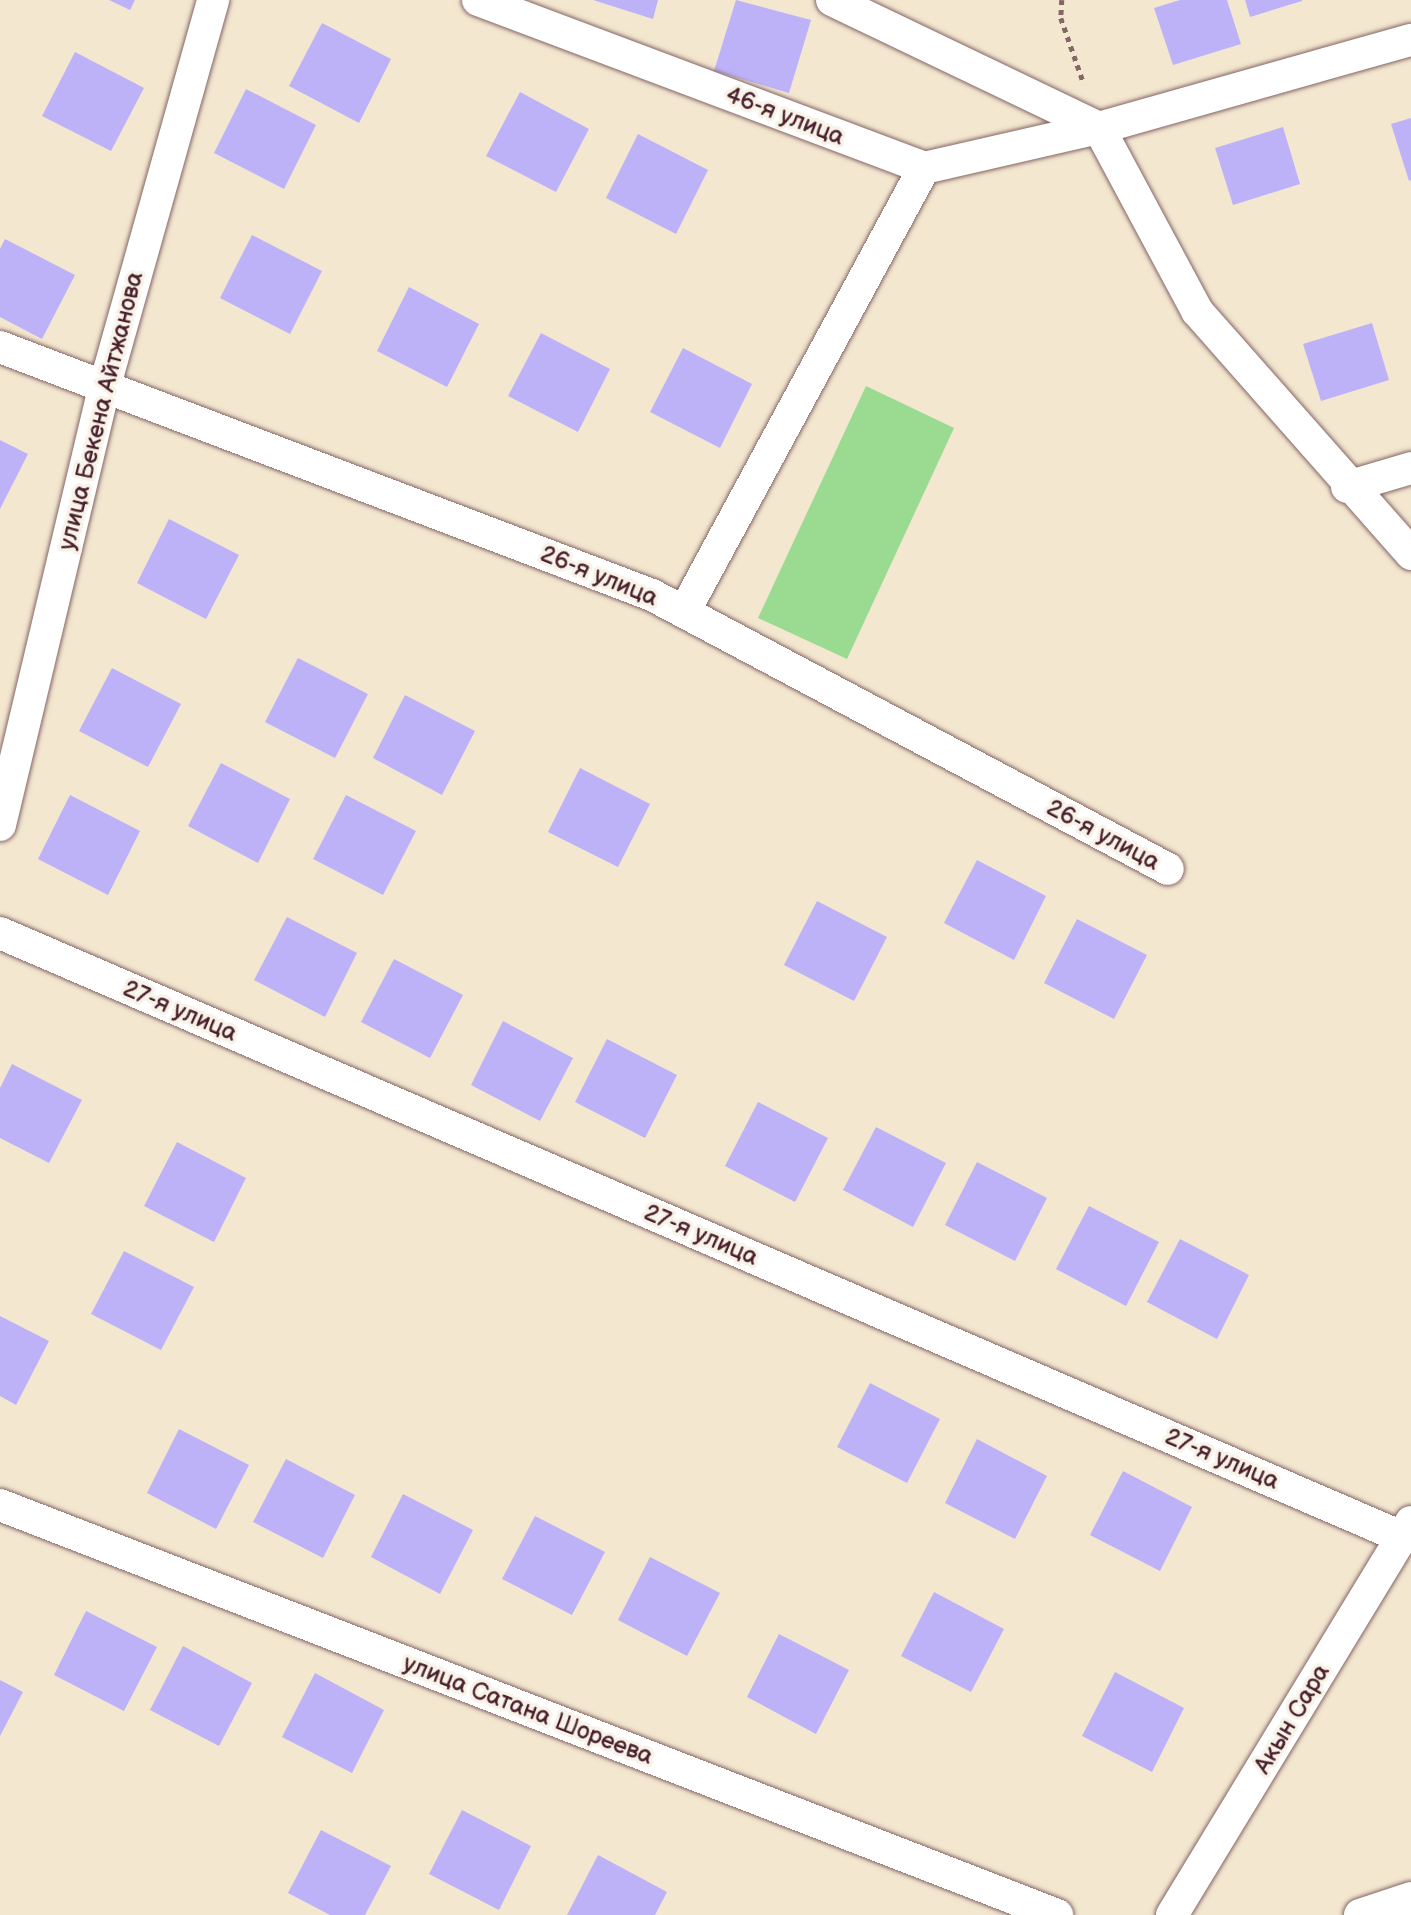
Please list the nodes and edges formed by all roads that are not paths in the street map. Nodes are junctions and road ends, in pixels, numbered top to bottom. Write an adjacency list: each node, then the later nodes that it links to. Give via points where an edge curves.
1 (213, 0): 8 (street, улица Бекена Айтжанова)
2 (478, 0): 6 (street, 46-я улица)
3 (832, 0): 5 (street)
4 (1411, 40): 5 (street)
5 (1099, 128): 6 (street); 10 (street, via 1196,311)
6 (924, 168): 12 (street)
7 (0, 347): 8 (street, 26-я улица)
8 (104, 385): 12 (street, 26-я улица, via 652,595); 13 (street, улица Бекена Айтжанова)
9 (1411, 468): 10 (street)
10 (1348, 487): 11 (street)
11 (1411, 554)
12 (684, 612): 14 (street, 26-я улица)
13 (0, 825)
14 (1168, 869)
15 (0, 933): 17 (street, 27-я улица)
16 (0, 1505): 19 (street, улица Сатана Шореева)
17 (1406, 1530): 20 (street, Акын Сара)
18 (1411, 1898): 21 (street)
19 (1056, 1915)
20 (1172, 1915)
21 (1360, 1915)

